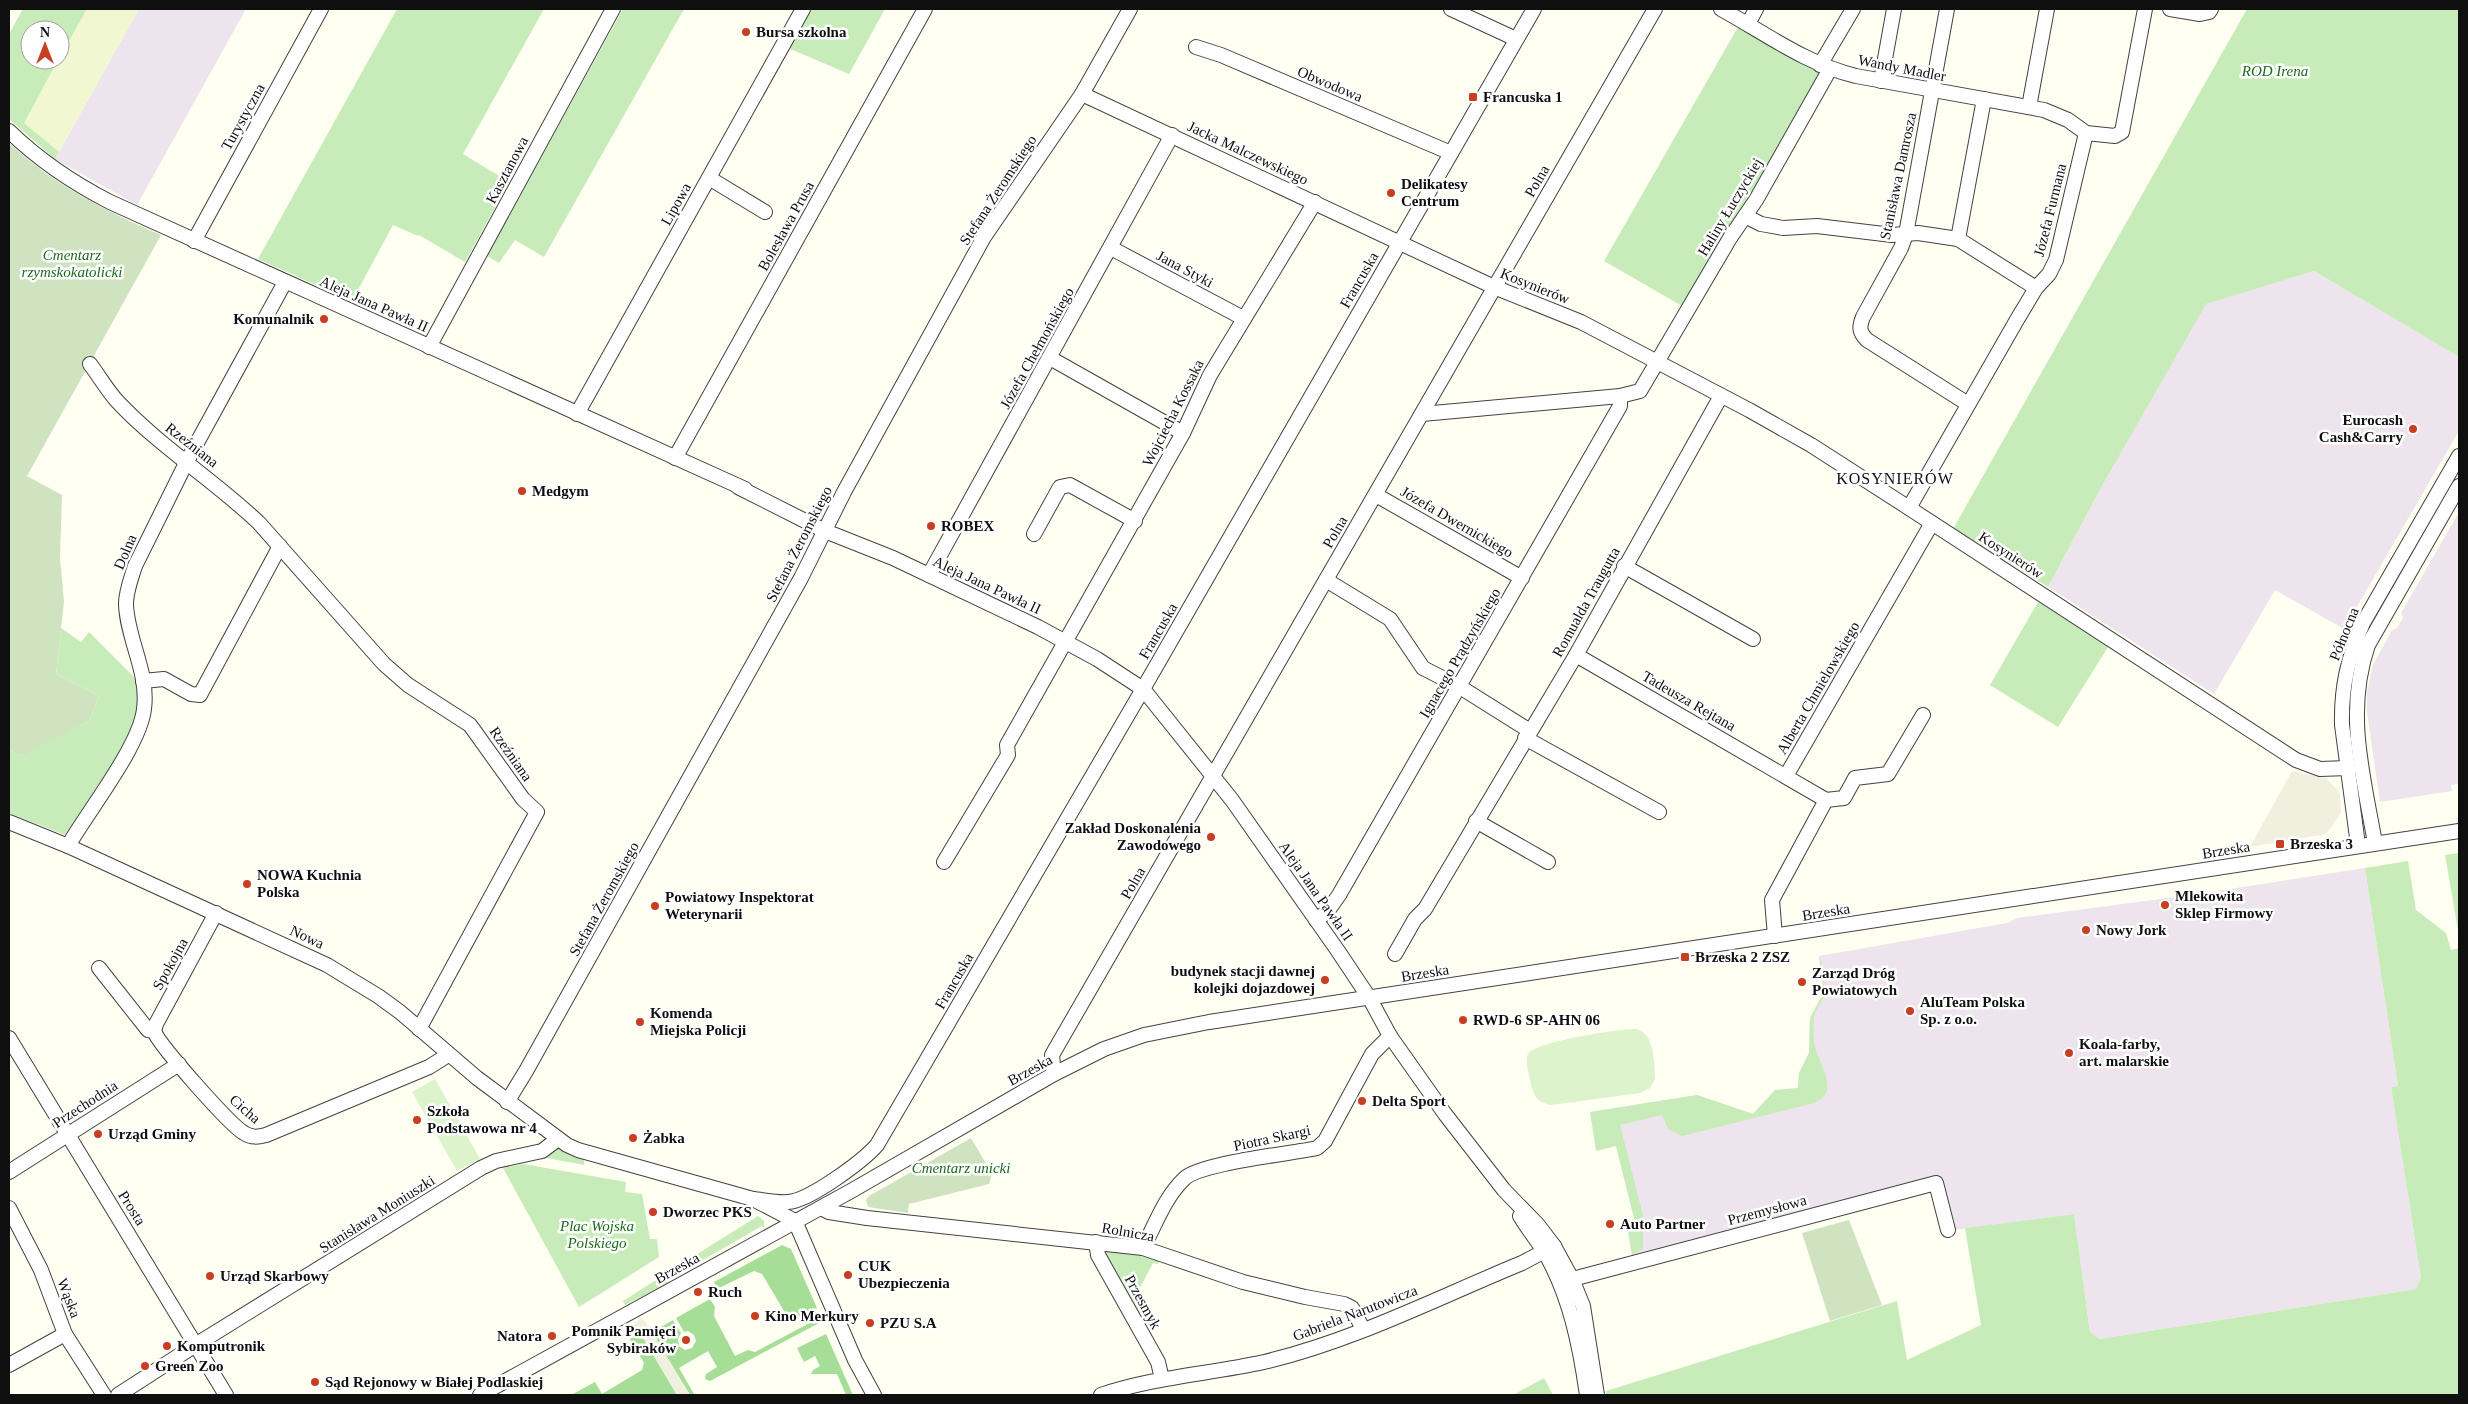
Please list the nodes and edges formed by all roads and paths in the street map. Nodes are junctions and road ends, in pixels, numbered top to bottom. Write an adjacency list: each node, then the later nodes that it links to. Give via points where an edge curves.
1 (322, 9): 37 (street, Turystyczna)
2 (613, 9): 44 (street, Kasztanowa)
3 (803, 9): 31 (street, Lipowa)
4 (925, 9): 55 (street, Bolesława Prusa)
5 (1130, 9): 24 (street, Stefana Żeromskiego)
6 (1451, 9): 19 (street)
7 (1534, 9): 19 (street, Francuska)
8 (1655, 9): 41 (street, Polna)
9 (1721, 9): 18 (street, Wandy Madler)
10 (1756, 9): 18 (street)
11 (1853, 9): 21 (street, Haliny Łuczyckiej)
12 (1894, 9): 22 (street)
13 (1947, 9): 23 (street, Stanisława Damrosza)
14 (2047, 9): 26 (street)
15 (2145, 9): 28 (street, via 2122,132 2115,136)
16 (2170, 9): 17 (street, via 2200,14)
17 (2211, 9)
18 (1748, 24): 21 (street, Wandy Madler)
19 (1516, 39): 30 (street, Francuska)
20 (1196, 47): 30 (street, Obwodowa)
21 (1825, 67): 22 (street, Wandy Madler); 34 (street, Haliny Łuczyckiej, via 1756,200)
22 (1881, 81): 23 (street, Wandy Madler)
23 (1932, 91): 25 (street, Wandy Madler); 35 (street, Stanisława Damrosza)
24 (1082, 94): 29 (street, Jacka Malczewskiego); 63 (street, Stefana Żeromskiego, via 984,237)
25 (1984, 99): 26 (street, Wandy Madler); 36 (street)
26 (2029, 107): 28 (street, Wandy Madler, via 2068,120)
27 (9, 130): 37 (street, Aleja Jana Pawła II, via 71,181)
28 (2086, 133): 42 (street, Józefa Furmana, via 2056,260)
29 (1172, 135): 32 (street, Jacka Malczewskiego); 39 (street, Józefa Chełmońskiego)
30 (1451, 153): 38 (street, Francuska)
31 (709, 178): 33 (street); 51 (street, Lipowa)
32 (1316, 202): 38 (street, Jacka Malczewskiego); 43 (street, Wojciecha Kossaka)
33 (765, 212)
34 (1744, 216): 35 (street, via 1761,224 1782,228 1817,226); 46 (street, Haliny Łuczyckiej)
35 (1906, 234): 36 (street); 50 (street, Stanisława Damrosza, via 1863,317 1862,334 1866,340)
36 (1958, 239): 42 (street)
37 (194, 241): 40 (street, Aleja Jana Pawła II)
38 (1400, 242): 41 (street, Kosynierów); 75 (street, Francuska)
39 (1111, 248): 43 (street, Jana Styki); 45 (street, Józefa Chełmońskiego)
40 (285, 282): 44 (street, Aleja Jana Pawła II); 56 (street, Dolna)
41 (1494, 287): 46 (street, Kosynierów, via 1581,322); 52 (street, Polna)
42 (2036, 288): 50 (street, Józefa Furmana)
43 (1244, 318): 53 (street, Wojciecha Kossaka, via 1210,375)
44 (429, 347): 51 (street, Aleja Jana Pawła II)
45 (1050, 358): 53 (street); 67 (street, Józefa Chełmońskiego)
46 (1657, 361): 48 (street, via 1640,391); 49 (street, Kosynierów)
47 (90, 364): 56 (street, Rzeźniana, via 116,400 163,444)
48 (1620, 396): 52 (street); 68 (street, Ignacego Prądzyńskiego, via 1620,406)
49 (1721, 396): 60 (street, Kosynierów, via 1812,445); 66 (street, Romualda Traugutta)
50 (1968, 404): 60 (street, Józefa Furmana)
51 (578, 414): 55 (street, Aleja Jana Pawła II)
52 (1422, 414): 59 (street, Polna)
53 (1184, 433): 61 (street, Wojciecha Kossaka)
54 (2459, 456): 57 (street, Północna)
55 (675, 458): 63 (street, Aleja Jana Pawła II)
56 (187, 461): 65 (street, Rzeźniana, via 238,502); 73 (street, Dolna, via 142,550 129,585 127,611)
57 (2446, 479): 58 (street); 78 (street, Północna, via 2363,623 2352,649 2342,706)
58 (2459, 486): 86 (street, Północna, via 2368,645 2360,669 2355,710)
59 (1376, 494): 68 (street, Józefa Dwernickiego); 69 (street, Polna)
60 (1910, 508): 62 (street, Kosynierów)
61 (1135, 521): 64 (street, via 1070,485 1060,487); 71 (street, Wojciecha Kossaka)
62 (1932, 523): 78 (street, Kosynierów, via 2296,760 2320,769); 80 (street, Alberta Chmielowskiego)
63 (826, 527): 67 (street, Aleja Jana Pawła II); 104 (street, Stefana Żeromskiego, via 714,735)
64 (1034, 534)
65 (280, 546): 73 (street, via 200,695 191,694 164,678); 97 (street, Rzeźniana, via 394,674 470,725 536,812)
66 (1624, 566): 70 (street); 72 (street, Romualda Traugutta)
67 (928, 575): 71 (street, Aleja Jana Pawła II)
68 (1522, 578): 74 (street, Ignacego Prądzyńskiego)
69 (1326, 580): 74 (street, via 1390,619 1423,668); 79 (street, Polna)
70 (1753, 639)
71 (1067, 642): 75 (street, Aleja Jana Pawła II); 89 (street, via 1007,745 1008,756)
72 (1576, 655): 77 (street, Romualda Traugutta); 80 (street, Tadeusza Rejtana)
73 (143, 681): 88 (street, Dolna, via 144,708 137,733)
74 (1460, 687): 77 (street); 92 (street, Ignacego Prądzyńskiego, via 1339,895 1327,912)
75 (1143, 689): 79 (street, Aleja Jana Pawła II); 109 (street, Francuska, via 877,1145 849,1170 801,1198 789,1202)
76 (1923, 715): 81 (street, via 1888,774 1855,778 1844,798)
77 (1527, 734): 82 (street); 83 (street, Romualda Traugutta)
78 (2348, 768): 87 (street, Północna)
79 (1214, 776): 92 (street, Aleja Jana Pawła II); 103 (street, Polna, via 1052,1055)
80 (1786, 776): 81 (street, Alberta Chmielowskiego)
81 (1826, 800): 93 (street, via 1772,900)
82 (1659, 812)
83 (1476, 821): 90 (street); 94 (street, Romualda Traugutta)
84 (9, 822): 88 (street, Nowa)
85 (2459, 831): 86 (street, Brzeska)
86 (2375, 842): 87 (street, Brzeska)
87 (2358, 845): 93 (street, Brzeska)
88 (68, 846): 91 (street, Nowa)
89 (944, 862)
90 (1548, 862)
91 (216, 913): 97 (street, Nowa, via 327,965 378,996); 98 (street, Spokojna)
92 (1316, 920): 96 (street, Aleja Jana Pawła II)
93 (1775, 936): 96 (street, Brzeska)
94 (1395, 954)
95 (99, 968): 98 (street, Cicha, via 148,1030)
96 (1370, 998): 99 (street, Aleja Jana Pawła II); 103 (street, Brzeska, via 1144,1035 1104,1049)
97 (419, 1029): 101 (street, Nowa)
98 (154, 1030): 102 (street, Cicha, via 156,1037)
99 (1390, 1036): 116 (street, Piotra Skargi, via 1372,1054 1317,1148 1207,1169 1185,1178 1169,1197); 117 (street, Aleja Jana Pawła II, via 1445,1114)
100 (9, 1038): 105 (street, Prosta)
101 (448, 1055): 102 (street, Cicha, via 429,1067 254,1138 232,1124); 104 (street, Nowa)
102 (179, 1064): 105 (street, Przechodnia)
103 (1054, 1074): 108 (street, Brzeska)
104 (507, 1102): 106 (street, Nowa)
105 (67, 1135): 107 (street, Przechodnia); 122 (street, Prosta)
106 (558, 1139): 109 (street, via 578,1150); 122 (street, Stanisława Moniuszki, via 542,1151 496,1161 481,1168)
107 (9, 1172)
108 (851, 1191): 111 (street, Brzeska); 112 (street, via 852,1199)
109 (753, 1199): 113 (street)
110 (9, 1208): 121 (street, Wąska, via 41,1270)
111 (821, 1208): 112 (street, Rolnicza); 113 (street, Brzeska)
112 (867, 1218): 115 (street, Rolnicza)
113 (795, 1221): 123 (street); 129 (street, Brzeska)
114 (1948, 1230): 119 (street, Przemysłowa, via 1936,1183)
115 (1096, 1242): 116 (street, Rolnicza); 125 (street, Przesmyk, via 1098,1255 1158,1362)
116 (1143, 1248): 120 (street, Rolnicza, via 1244,1282 1344,1304 1352,1308)
117 (1549, 1249): 118 (street, Gabriela Narutowicza); 119 (street, Aleja Jana Pawła II); 119 (street, Aleja Jana Pawła II)
118 (1521, 1264): 119 (street, via 1546,1268); 120 (street, Gabriela Narutowicza)
119 (1562, 1279): 133 (street, Aleja Jana Pawła II); 134 (street, Aleja Jana Pawła II, via 1582,1306)
120 (1363, 1329): 125 (street, Gabriela Narutowicza, via 1264,1362)
121 (65, 1334): 124 (street); 126 (street, Wąska)
122 (197, 1344): 127 (street, Stanisława Moniuszki); 128 (street, Prosta)
123 (855, 1360): 130 (street); 131 (street)
124 (9, 1365)
125 (1162, 1378): 132 (street, Gabriela Narutowicza)
126 (104, 1395)
127 (118, 1395)
128 (226, 1395)
129 (480, 1395)
130 (865, 1395)
131 (874, 1395)
132 (1101, 1395)
133 (1587, 1395)
134 (1597, 1395)

